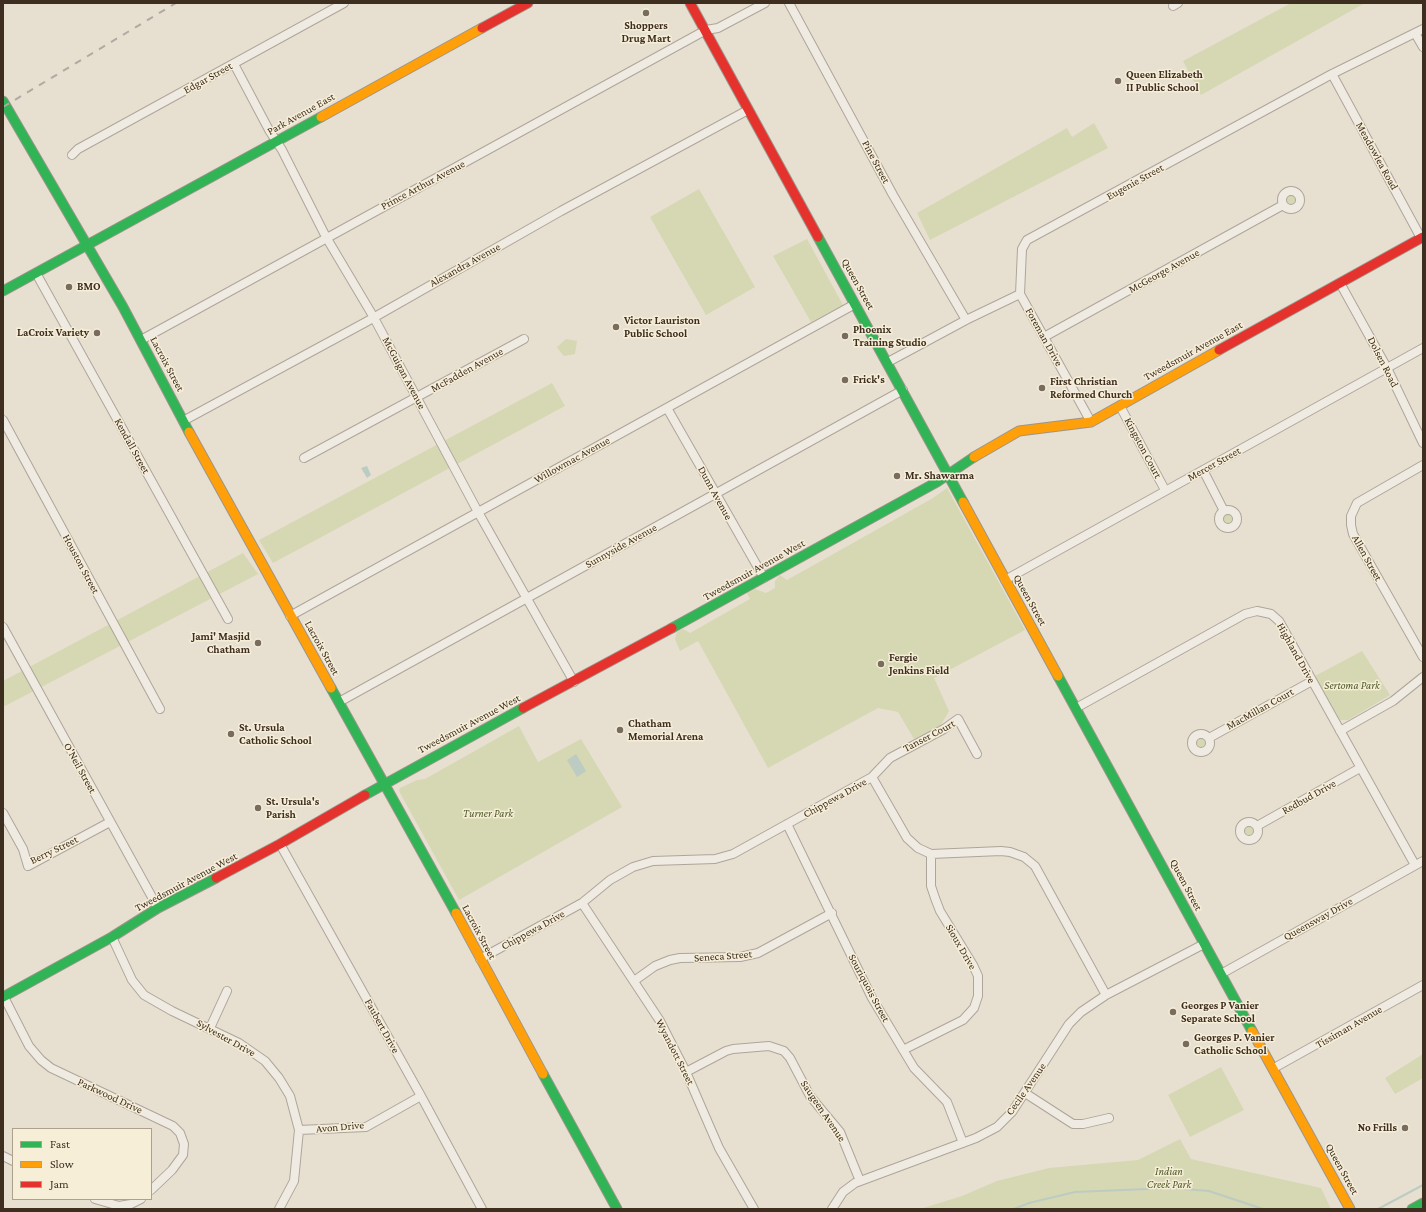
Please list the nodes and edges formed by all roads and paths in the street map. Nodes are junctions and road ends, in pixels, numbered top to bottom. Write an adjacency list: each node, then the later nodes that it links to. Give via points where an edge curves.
1 (344, 3): 10 (street, Edgar Street)
2 (528, 3): 14 (street, Park Avenue East)
3 (690, 3): 7 (street, Queen Street)
4 (765, 3): 7 (street, Prince Arthur Avenue, via 718,28)
5 (789, 3): 26 (street, Pine Street, via 893,195)
6 (1423, 29): 8 (street, Eugenie Street)
7 (706, 30): 13 (street, Queen Street); 17 (street, Prince Arthur Avenue)
8 (1415, 33): 9 (street); 11 (street, Eugenie Street)
9 (1423, 47)
10 (234, 64): 14 (street, McGuigan Avenue); 15 (street, Edgar Street, via 78,149)
11 (1332, 74): 18 (street, Meadowlea Road); 23 (street, Eugenie Street, via 1028,240 1022,249)
12 (3, 101): 19 (street, Lacroix Street)
13 (748, 110): 24 (street, Queen Street); 25 (street, Alexandra Avenue)
14 (276, 141): 17 (street, McGuigan Avenue); 19 (street, Park Avenue East, via 128,224)
15 (72, 155)
16 (1283, 205): 27 (street, McGeorge Avenue)
17 (326, 237): 25 (street, McGuigan Avenue); 29 (street, Prince Arthur Avenue)
18 (1422, 238): 21 (street, Tweedsmuir Avenue East)
19 (85, 244): 20 (street, Park Avenue East); 29 (street, Lacroix Street)
20 (36, 273): 22 (street, Park Avenue East); 53 (street, Kendall Street)
21 (1340, 283): 32 (street, Dolsen Road); 35 (street, Tweedsmuir Avenue East)
22 (3, 291)
23 (1020, 294): 26 (street); 27 (street, Foreman Drive)
24 (854, 304): 31 (street, Queen Street); 36 (street, Willowmac Avenue)
25 (373, 316): 34 (street, McGuigan Avenue); 38 (street, Alexandra Avenue)
26 (966, 320): 31 (street)
27 (1044, 336): 39 (street, Foreman Drive)
28 (524, 339): 34 (street, McFadden Avenue)
29 (141, 340): 38 (street, Lacroix Street)
30 (1423, 348): 32 (street, Mercer Street)
31 (888, 362): 33 (street, Queen Street)
32 (1387, 368): 40 (street, Dolsen Road); 43 (street, Mercer Street)
33 (903, 390): 44 (street, Queen Street); 46 (street, Sunnyside Avenue)
34 (417, 398): 41 (street, McFadden Avenue); 48 (street, McGuigan Avenue)
35 (1120, 406): 39 (street, Tweedsmuir Avenue East); 45 (street, Kingston Court)
36 (666, 408): 46 (street, Dunn Avenue); 48 (street, Willowmac Avenue)
37 (3, 420): 61 (street, Houston Street)
38 (183, 421): 52 (street, Lacroix Street)
39 (1091, 422): 44 (street, Tweedsmuir Avenue East, via 1019,431)
40 (1423, 443)
41 (304, 458)
42 (1423, 466): 55 (street, Allen Street, via 1357,503 1350,525)
43 (1203, 470): 45 (street, Mercer Street); 47 (street)
44 (948, 474): 49 (street, Tweedsmuir Avenue West); 50 (street, Queen Street)
45 (1165, 490): 50 (street, Mercer Street)
46 (716, 494): 49 (street, Dunn Avenue); 51 (street, Sunnyside Avenue)
47 (1224, 511)
48 (478, 512): 51 (street, McGuigan Avenue); 52 (street, Willowmac Avenue)
49 (764, 578): 58 (street, Tweedsmuir Avenue West)
50 (1005, 580): 60 (street, Queen Street)
51 (526, 598): 58 (street, McGuigan Avenue); 59 (street, Sunnyside Avenue)
52 (290, 616): 59 (street, Lacroix Street)
53 (228, 619)
54 (3, 627): 69 (street, O'Neil Street)
55 (1423, 657)
56 (1423, 677): 62 (street, via 1393,701)
57 (1312, 680): 60 (street, Highland Drive, via 1277,619 1271,614 1257,611 1245,614); 62 (street, Highland Drive); 63 (street, MacMillan Court)
58 (574, 682): 67 (street, Tweedsmuir Avenue West)
59 (339, 702): 67 (street, Lacroix Street)
60 (1076, 708): 80 (street, Queen Street)
61 (160, 709)
62 (1340, 731): 65 (street, Highland Drive)
63 (1209, 738)
64 (977, 754): 66 (street, Tanser Court, via 958,719 890,758)
65 (1360, 768): 71 (street, Redbud Drive); 75 (street, Highland Drive)
66 (872, 777): 70 (street, Chippewa Drive); 73 (street, Chippewa Drive, via 907,838 918,848)
67 (385, 783): 72 (street, Tweedsmuir Avenue West); 81 (street, Lacroix Street)
68 (3, 813): 69 (street, Berry Street, via 23,849 28,866)
69 (110, 822): 77 (street, O'Neil Street)
70 (787, 824): 76 (street, Chippewa Drive, via 724,857 640,864 614,878); 78 (street, Souriquois Street)
71 (1257, 826)
72 (280, 844): 77 (street, Tweedsmuir Avenue West); 93 (street, Faubert Drive)
73 (931, 854): 86 (street, via 1001,851 1018,854 1029,862 1039,872); 89 (street, Sioux Drive, via 931,886 940,911 978,976 978,996 974,1008 963,1020)
74 (1423, 861): 75 (street, Queensway Drive)
75 (1415, 865): 82 (street, Queensway Drive)
76 (582, 903): 81 (street, Chippewa Drive); 83 (street, Wyandott Street)
77 (158, 908): 79 (street, Tweedsmuir Avenue West)
78 (832, 913): 83 (street, Seneca Street, via 758,953 740,957 670,960 655,966); 89 (street, Souriquois Street, via 872,998)
79 (112, 937): 87 (street, Tweedsmuir Avenue West); 88 (street, Sylvester Drive, via 132,980 144,995)
80 (1204, 944): 82 (street, Queen Street); 86 (street, Cecile Avenue)
81 (480, 959): 106 (street, Lacroix Street)
82 (1221, 974): 90 (street, Queen Street)
83 (634, 981): 91 (street, Wyandott Street, via 660,1021)
84 (1423, 985): 90 (street, Tissiman Avenue)
85 (227, 991): 88 (street)
86 (1106, 995): 92 (street, Cecile Avenue, via 1081,1012 1070,1024)
87 (3, 997): 100 (street, Parkwood Drive, via 30,1046 51,1068 173,1126 180,1133 184,1144 183,1155)
88 (210, 1028): 95 (street, Sylvester Drive, via 265,1061 290,1096)
89 (904, 1050): 96 (street, Souriquois Street, via 914,1068 947,1102)
90 (1274, 1068): 109 (street, Queen Street)
91 (686, 1072): 99 (street, Saugeen Avenue, via 733,1049 769,1046 784,1051 810,1096 840,1132); 107 (street, Wyandott Street, via 719,1148)
92 (1025, 1093): 94 (street, via 1074,1124); 96 (street, Cecile Avenue, via 1012,1112 997,1127)
93 (421, 1096): 95 (street, Avon Drive, via 366,1127); 105 (street, Faubert Drive)
94 (1109, 1118)
95 (300, 1130): 104 (street, Sylvester Drive, via 294,1181)
96 (963, 1143): 99 (street, Cecile Avenue)
97 (3, 1156): 98 (street)
98 (12, 1160)
99 (860, 1180): 108 (street, Cecile Avenue, via 844,1192)
100 (152, 1189)
101 (98, 1200): 102 (street, via 119,1206)
102 (139, 1200)
103 (1423, 1203): 110 (street)
104 (279, 1209)
105 (482, 1209)
106 (617, 1209)
107 (754, 1209)
108 (832, 1209)
109 (1350, 1209)
110 (1412, 1209)

